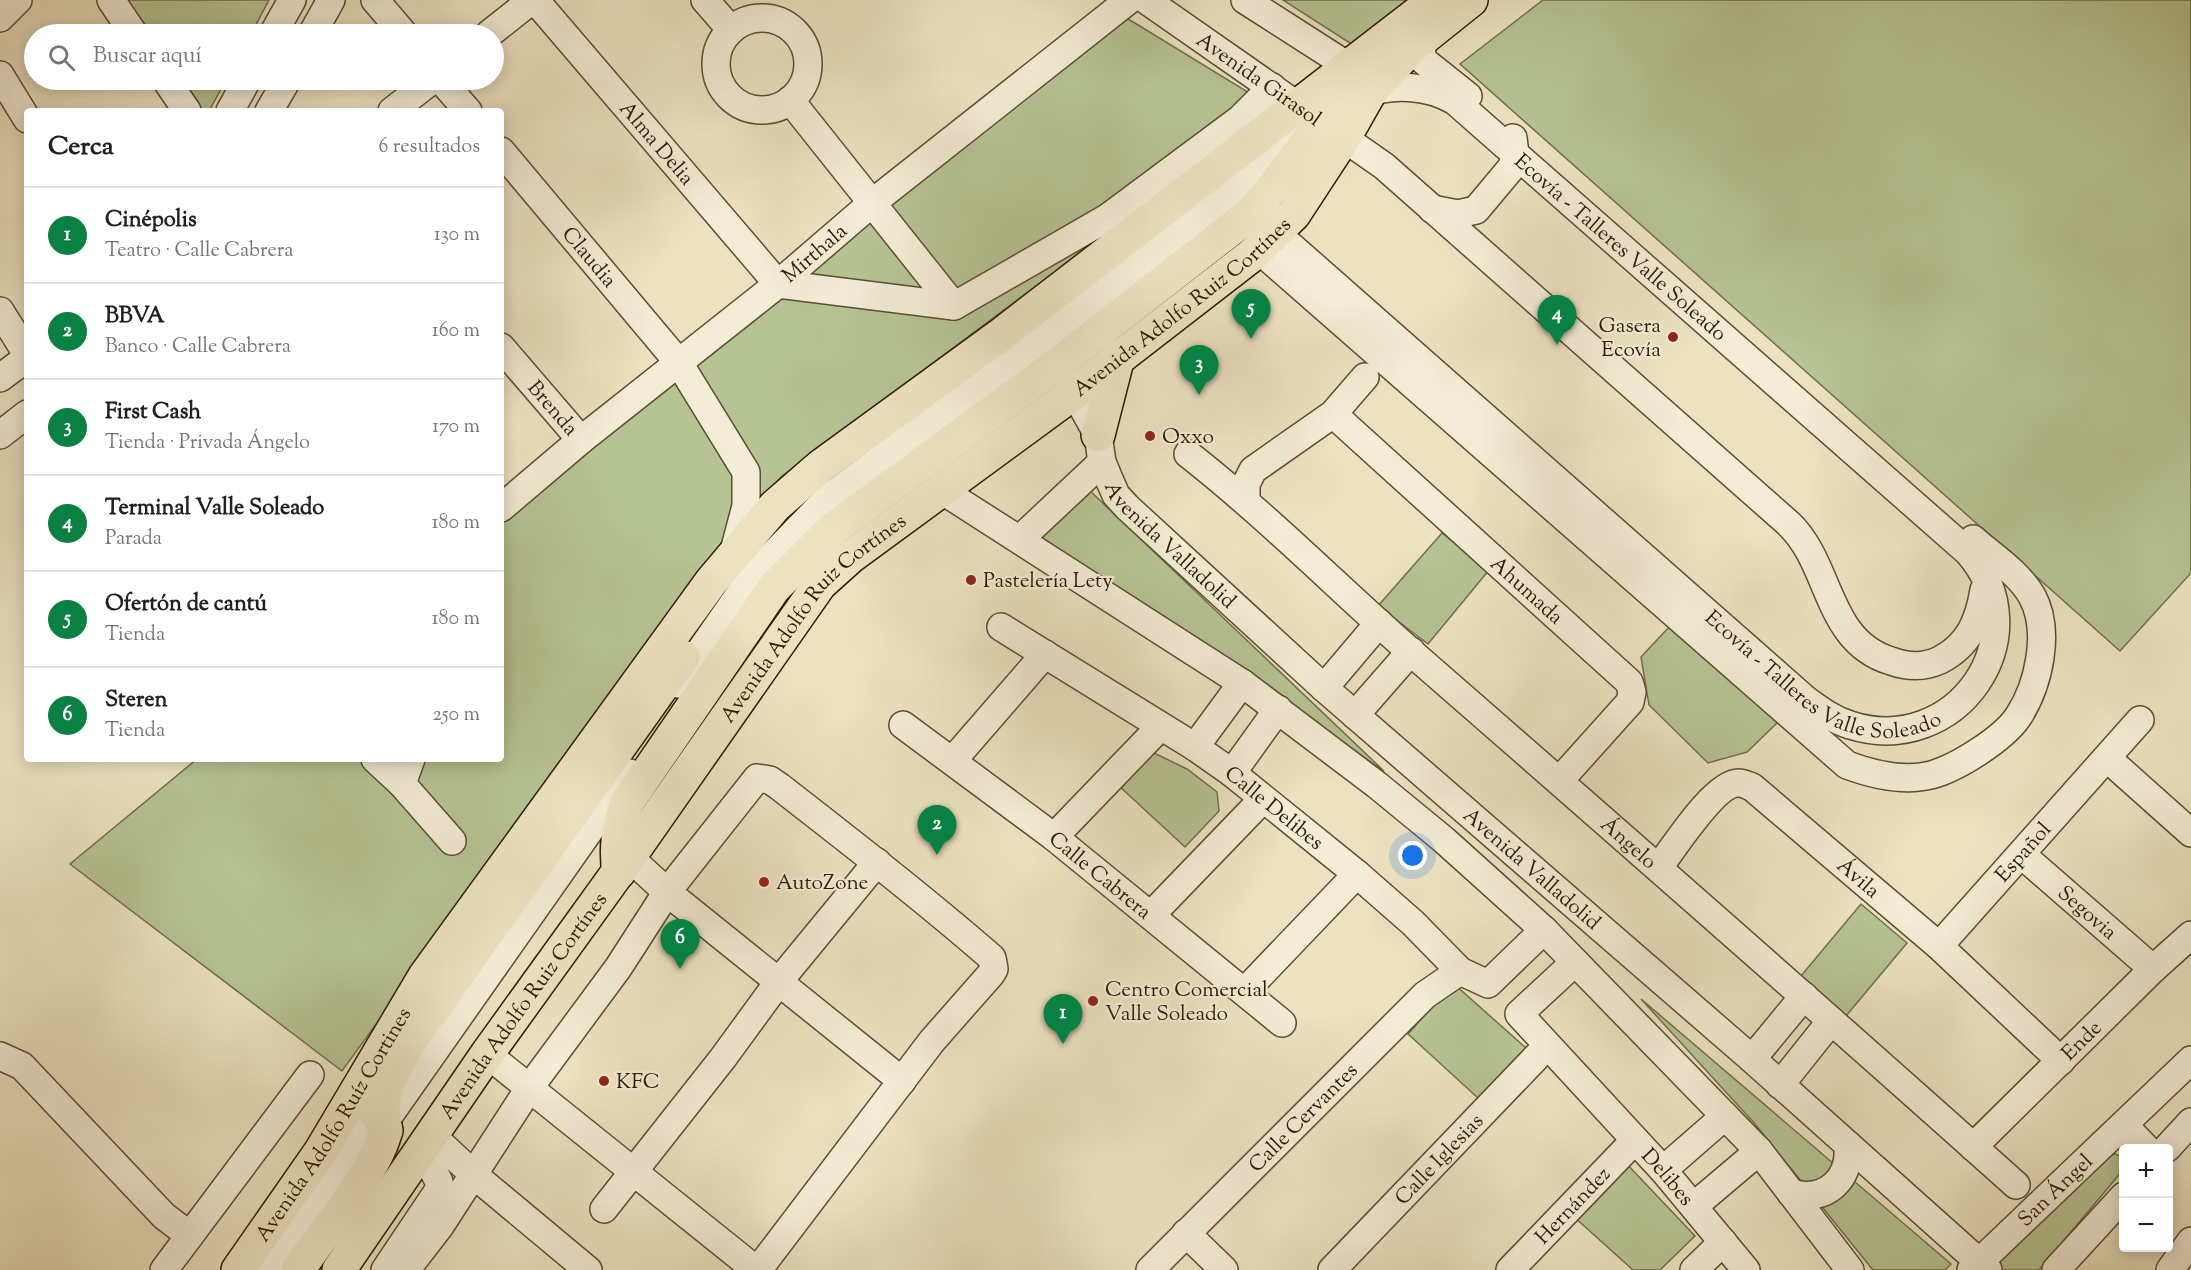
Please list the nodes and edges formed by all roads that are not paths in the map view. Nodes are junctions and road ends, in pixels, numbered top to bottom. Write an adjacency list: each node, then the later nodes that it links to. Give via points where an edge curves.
1 (18, 0): 13 (street)
2 (111, 0): 14 (street)
3 (292, 0): 15 (street)
4 (331, 0): 16 (street)
5 (375, 0): 17 (street)
6 (534, 0): 18 (street); 46 (street, Alma Delia)
7 (705, 0): 19 (street)
8 (1130, 0): 42 (street, Mirthala)
9 (1146, 0): 24 (street, Avenida Girasol)
10 (1245, 0): 21 (street)
11 (1436, 0): 21 (main road, Avenida Adolfo Ruiz Cortínes)
12 (1471, 0): 20 (main road)
13 (0, 18)
14 (127, 24)
15 (279, 24)
16 (318, 24)
17 (395, 24)
18 (502, 24)
19 (731, 30): 30 (street, via 717,51 716,64 717,76 731,98 754,109 779,106); 30 (street, via 760,17 777,20 802,40 807,72)
20 (1418, 42): 21 (main road); 23 (street, via 1425,62)
21 (1368, 74): 23 (street); 37 (main road, Avenida Adolfo Ruiz Cortínes); 37 (main road, Avenida Adolfo Ruiz Cortínes); 38 (street, Ecovía - Talleres Valle Soleado, via 1445,95)
22 (0, 75): 36 (street)
23 (1450, 80): 38 (street)
24 (1272, 87): 37 (street, Avenida Girasol); 47 (street, via 1240,119 1107,218)
25 (173, 90): 31 (street)
26 (242, 90): 32 (street)
27 (281, 90): 33 (street)
28 (419, 90): 34 (street)
29 (450, 90): 35 (street)
30 (790, 100): 42 (street)
31 (186, 108)
32 (232, 108)
33 (271, 108)
34 (396, 108)
35 (465, 108)
36 (24, 114)
37 (1318, 119): 40 (street, Avenida Girasol); 41 (main road, Avenida Adolfo Ruiz Cortínes); 44 (main road, via 1294,163); 49 (main road, Avenida Adolfo Ruiz Cortínes)
38 (1514, 145): 43 (street, via 1512,167 1476,210 1458,214); 71 (street, Ecovía - Talleres Valle Soleado, via 1982,568)
39 (504, 155): 54 (street, Claudia)
40 (1380, 164): 41 (street, via 1349,162 1321,180); 43 (street, Avenida Girasol)
41 (1305, 198): 45 (main road, Avenida Adolfo Ruiz Cortínes)
42 (872, 203): 46 (street, Mirthala); 47 (street)
43 (1432, 209): 71 (street, Avenida Girasol, via 1797,532 1848,633 1867,650 1892,662 1919,666 1951,653 1970,635 1977,621)
44 (1249, 214): 45 (street, via 1259,218); 49 (main road)
45 (1267, 240): 52 (main road, Avenida Adolfo Ruiz Cortínes); 71 (street, Ecovía - Talleres Valle Soleado, via 1806,700 1837,721 1869,729 1908,729 1941,717 1965,699 1987,664 1992,646 1994,607); 71 (street, via 1847,765 1892,777 1933,774 1972,756 2017,718 2038,665 2042,628 2031,595 2019,580)
46 (778, 284): 47 (street); 54 (street, Mirthala)
47 (954, 306)
48 (0, 311): 51 (street)
49 (1031, 343): 57 (street, Avenida Valladolid); 68 (main road, Avenida Adolfo Ruiz Cortínes, via 821,466); 97 (main road, via 774,588 626,804 618,828 616,855); 124 (main road, via 840,462 785,509 740,559 438,981)
50 (504, 350): 61 (street, Brenda)
51 (24, 351)
52 (1118, 357): 57 (main road, Avenida Adolfo Ruiz Cortínes); 62 (main road)
53 (24, 358): 56 (street)
54 (679, 363): 61 (street, Mirthala); 64 (street, Claudia)
55 (1365, 377): 58 (street)
56 (0, 378)
57 (1075, 392): 62 (street, Avenida Valladolid); 65 (main road, Avenida Adolfo Ruiz Cortínes)
58 (1334, 414): 66 (street, via 1253,470 1246,484); 89 (street, Ahumada, via 1629,682 1630,702)
59 (24, 416): 60 (street)
60 (0, 435)
61 (581, 440): 67 (street, Mirthala)
62 (1100, 448): 69 (street, Avenida Valladolid); 77 (street, Avenida Valladolid, via 1116,495 1127,507)
63 (1188, 454): 66 (street, Ángelo)
64 (746, 472): 68 (street, Claudia, via 760,484); 70 (street, via 746,506)
65 (943, 491): 69 (street, Avenida Valladolid); 97 (main road, Avenida Adolfo Ruiz Cortínes, via 850,557 820,584)
66 (1246, 499): 72 (street, Ángelo)
67 (504, 505)
68 (768, 514): 70 (main road, Avenida Adolfo Ruiz Cortínes)
69 (1020, 539): 76 (street, Avenida Valladolid)
70 (734, 551): 108 (main road, Avenida Adolfo Ruiz Cortínes)
71 (1985, 563)
72 (1379, 623): 74 (street, Ángelo); 77 (street)
73 (1001, 627): 75 (street, Calle Delibes)
74 (1411, 651): 79 (street); 89 (street, Ángelo)
75 (1045, 654): 82 (street, Calle Delibes); 85 (street)
76 (1242, 683): 78 (street, Avenida Valladolid); 83 (street)
77 (1324, 688): 79 (street, Avenida Valladolid)
78 (1278, 709): 88 (street); 102 (street, Avenida Valladolid, via 1421,820)
79 (1355, 715): 117 (street, Avenida Valladolid)
80 (2140, 720): 84 (street, Español)
81 (903, 725): 85 (street, Calle Cabrera)
82 (1160, 727): 83 (street, Calle Delibes); 93 (street)
83 (1196, 747): 88 (street, Calle Delibes)
84 (2108, 759): 92 (street); 95 (street, Español)
85 (953, 760): 93 (street, Calle Cabrera)
86 (378, 762): 90 (street)
87 (410, 762): 90 (street)
88 (1232, 773): 91 (street, Calle Delibes)
89 (1560, 780): 98 (street, Ángelo)
90 (402, 784): 94 (street)
91 (1262, 800): 99 (street, Calle Delibes); 101 (street)
92 (2191, 833)
93 (1054, 837): 101 (street, Calle Cabrera)
94 (452, 841)
95 (2022, 855): 104 (street, Español); 106 (street, Segovia)
96 (877, 862): 100 (street, via 780,787 757,778); 109 (street); 121 (street, via 956,926 994,964 991,974)
97 (624, 864): 100 (street); 115 (main road, Avenida Adolfo Ruiz Cortínes)
98 (1659, 867): 104 (street, Ávila, via 1714,796 1739,783 1765,795); 111 (street, Ángelo)
99 (1357, 874): 107 (street, Calle Delibes); 110 (street)
100 (667, 892): 109 (street); 123 (street, via 618,968)
101 (1152, 914): 110 (street, Calle Cabrera)
102 (1544, 930): 105 (street, Avenida Valladolid); 107 (street, Calle Delibes, via 1488,984)
103 (2191, 935): 106 (street, Ende)
104 (1939, 946): 119 (street, Ávila)
105 (1575, 962): 114 (street, via 1519,1014); 125 (street, Avenida Valladolid)
106 (2153, 969): 119 (street, Ende)
107 (1460, 971): 143 (street, Calle Cervantes, via 1425,994)
108 (425, 976): 124 (main road, Avenida Adolfo Ruíz Cortines)
109 (780, 980): 121 (street); 136 (street)
110 (1245, 991): 113 (street, Calle Cabrera)
111 (1804, 996): 112 (street, Ángelo); 117 (street)
112 (1831, 1021): 122 (street); 133 (street, Ángelo)
113 (1282, 1023)
114 (1547, 1046): 128 (street, Delibes); 160 (street, Calle Iglesias)
115 (487, 1054): 123 (street); 129 (main road, Avenida Adolfo Ruiz Cortínes)
116 (0, 1056): 144 (street, via 22,1066 164,1216)
117 (1752, 1059): 122 (street, Avenida Valladolid)
118 (2191, 1060): 127 (street, San Ángel)
119 (2061, 1061): 133 (street, Ende)
120 (310, 1075): 144 (street)
121 (902, 1081): 157 (street)
122 (1780, 1085): 132 (street, Avenida Valladolid)
123 (530, 1087): 136 (street); 137 (street)
124 (366, 1115): 148 (main road, Avenida Adolfo Ruíz Cortines, via 321,1151); 149 (main road); 150 (street); 151 (street); 152 (main road, via 386,1131 374,1159)
125 (1725, 1116): 134 (street, Avenida Valladolid); 135 (street)
126 (2191, 1122): 131 (street)
127 (2124, 1125): 130 (street); 146 (street, San Ángel)
128 (1635, 1140): 135 (street, Delibes); 161 (street, Hernández)
129 (426, 1141): 137 (street); 153 (main road, Avenida Adolfo Ruiz Cortínes); 154 (street, via 440,1188)
130 (2141, 1144)
131 (2171, 1144)
132 (1848, 1145): 139 (street, via 1847,1168 1834,1187 1814,1196); 146 (street, Avenida Valladolid)
133 (1973, 1147): 138 (street, Ángelo)
134 (1759, 1152): 139 (street, Avenida Valladolid); 141 (street)
135 (1663, 1170): 141 (street, Delibes)
136 (634, 1171): 142 (street); 157 (street)
137 (474, 1175): 155 (street); 156 (street)
138 (2016, 1185)
139 (1791, 1193): 164 (street, Avenida Valladolid)
140 (2122, 1198): 165 (street)
141 (1694, 1206): 145 (street, Delibes)
142 (604, 1209)
143 (1186, 1233): 158 (street, Calle Cervantes); 159 (street)
144 (189, 1235): 147 (street)
145 (1723, 1242): 162 (street); 163 (street, Delibes)
146 (1979, 1267)
147 (164, 1270)
148 (238, 1270)
149 (252, 1270)
150 (267, 1270)
151 (283, 1270)
152 (297, 1270)
153 (339, 1270)
154 (385, 1270)
155 (406, 1270)
156 (588, 1270)
157 (757, 1270)
158 (1150, 1270)
159 (1224, 1270)
160 (1332, 1270)
161 (1510, 1270)
162 (1694, 1270)
163 (1746, 1270)
164 (1850, 1270)
165 (2056, 1270)

